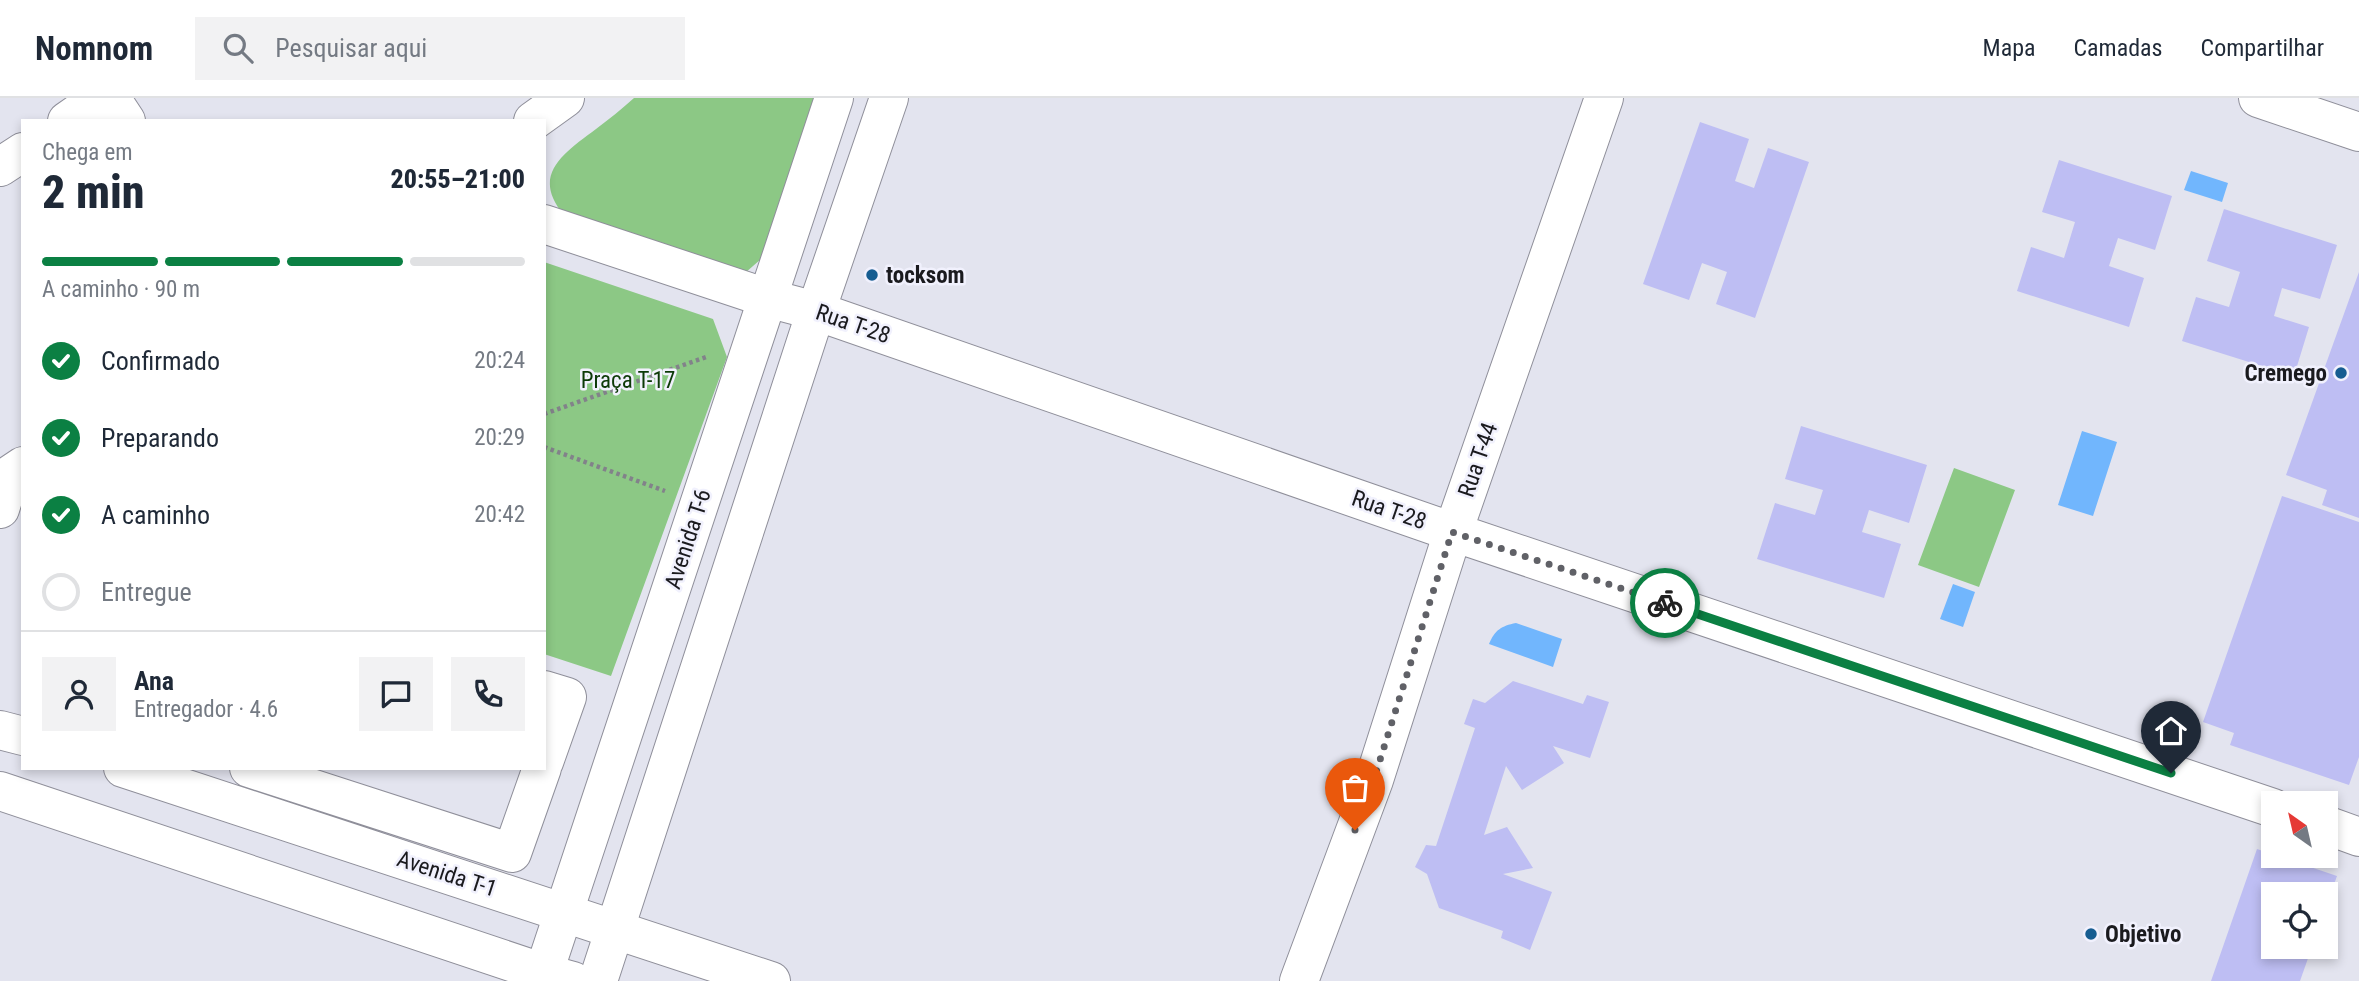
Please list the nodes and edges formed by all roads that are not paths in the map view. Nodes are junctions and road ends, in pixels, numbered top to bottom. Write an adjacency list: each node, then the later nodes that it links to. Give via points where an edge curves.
1 (100, 98): 8 (street)
2 (111, 98): 9 (street)
3 (565, 98): 10 (street)
4 (834, 98): 15 (street, Avenida T-6)
5 (888, 98): 16 (street)
6 (1604, 98): 17 (street, Rua T-44)
7 (2258, 98): 11 (street)
8 (70, 119)
9 (125, 119)
10 (536, 119)
11 (2359, 132)
12 (21, 153): 13 (street)
13 (0, 167)
14 (546, 225): 15 (street, Rua T-28)
15 (767, 298): 16 (street, Rua T-28); 29 (street, Avenida T-6)
16 (816, 311): 17 (street, Rua T-28); 30 (street)
17 (1452, 532): 26 (street, Rua T-28); 34 (street, Rua T-44, via 1374,779)
18 (546, 691): 21 (street, via 567,697)
19 (0, 730): 20 (street)
20 (21, 735)
21 (546, 756)
22 (129, 770): 29 (street, Avenida T-1)
23 (255, 770): 24 (street, via 512,853)
24 (541, 770)
25 (0, 791): 31 (street)
26 (2261, 804)
27 (2338, 829): 28 (street)
28 (2359, 836)
29 (564, 912): 30 (street, Avenida T-1); 31 (street, Avenida T-6)
30 (617, 930): 32 (street); 33 (street, Avenida T-1)
31 (553, 978)
32 (598, 981)
33 (771, 981)
34 (1299, 981)

